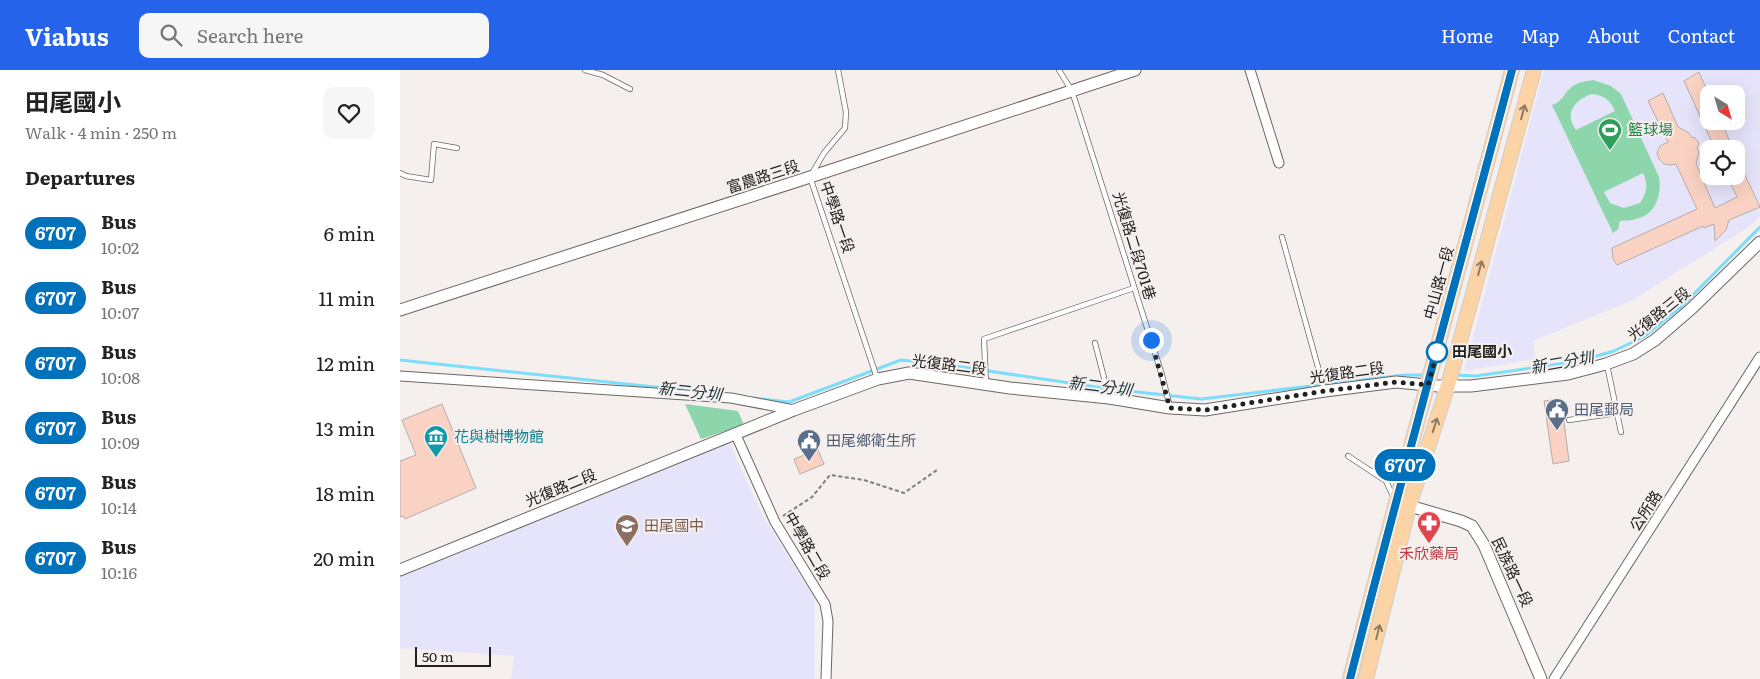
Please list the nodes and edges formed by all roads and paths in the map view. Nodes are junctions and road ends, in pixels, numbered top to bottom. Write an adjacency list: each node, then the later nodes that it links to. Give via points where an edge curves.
1 (585, 70): 8 (lane, via 604,75)
2 (838, 70): 13 (lane, 中學路一段, via 846,112 845,128)
3 (1059, 70): 9 (lane, 光復路二段701巷)
4 (1135, 70): 9 (street, 富農路三段)
5 (1250, 70): 11 (street)
6 (1512, 70): 24 (main road, 中山路一段)
7 (1534, 70): 24 (main road, 中山路一段, one-way to 7)
8 (630, 89)
9 (1072, 91): 13 (street, 富農路三段); 16 (lane, 光復路二段701巷)
10 (456, 148): 12 (lane, via 434,144 430,180)
11 (1278, 163)
12 (400, 173)
13 (810, 177): 17 (street, 富農路三段); 22 (lane, 中學路一段)
14 (1282, 237): 25 (lane)
15 (1760, 242): 20 (street, 光復路三段, via 1655,340 1634,354)
16 (1134, 288): 23 (lane, via 984,338); 27 (lane, 光復路二段701巷)
17 (400, 310)
18 (1095, 343): 26 (lane)
19 (1760, 357): 43 (street, 公所路)
20 (1606, 364): 24 (street, 光復路三段, via 1568,374 1519,381 1471,386); 29 (lane)
21 (400, 376): 28 (street, via 731,398)
22 (878, 379): 23 (street, 光復路二段, via 909,373); 28 (street, 光復路二段)
23 (986, 384): 26 (street, 光復路二段)
24 (1438, 385): 25 (street, 光復路二段, via 1396,382); 35 (main road, 中山路一段); 36 (main road, 中山路一段, one-way to 24)
25 (1325, 391): 27 (street, 光復路二段, via 1205,410)
26 (1109, 398): 27 (street, 光復路二段)
27 (1170, 408)
28 (794, 410): 32 (street, 光復路二段)
29 (1617, 413): 30 (lane); 31 (lane)
30 (1569, 420)
31 (1622, 432)
32 (735, 433): 37 (street, 中學路二段); 38 (street, 光復路二段)
33 (1348, 456): 35 (lane, via 1386,482)
34 (937, 470): 37 (path, via 904,493 864,480 830,475 812,497)
35 (1395, 501): 36 (street, 民族路一段); 40 (main road, 中山路一段)
36 (1409, 506): 41 (main road, 中山路一段, one-way to 36); 42 (street, 民族路一段, via 1472,526 1484,545)
37 (775, 522): 39 (street, 中學路二段, via 825,604 828,621)
38 (400, 570)
39 (826, 679)
40 (1350, 679)
41 (1366, 679)
42 (1541, 679)
43 (1554, 679)

